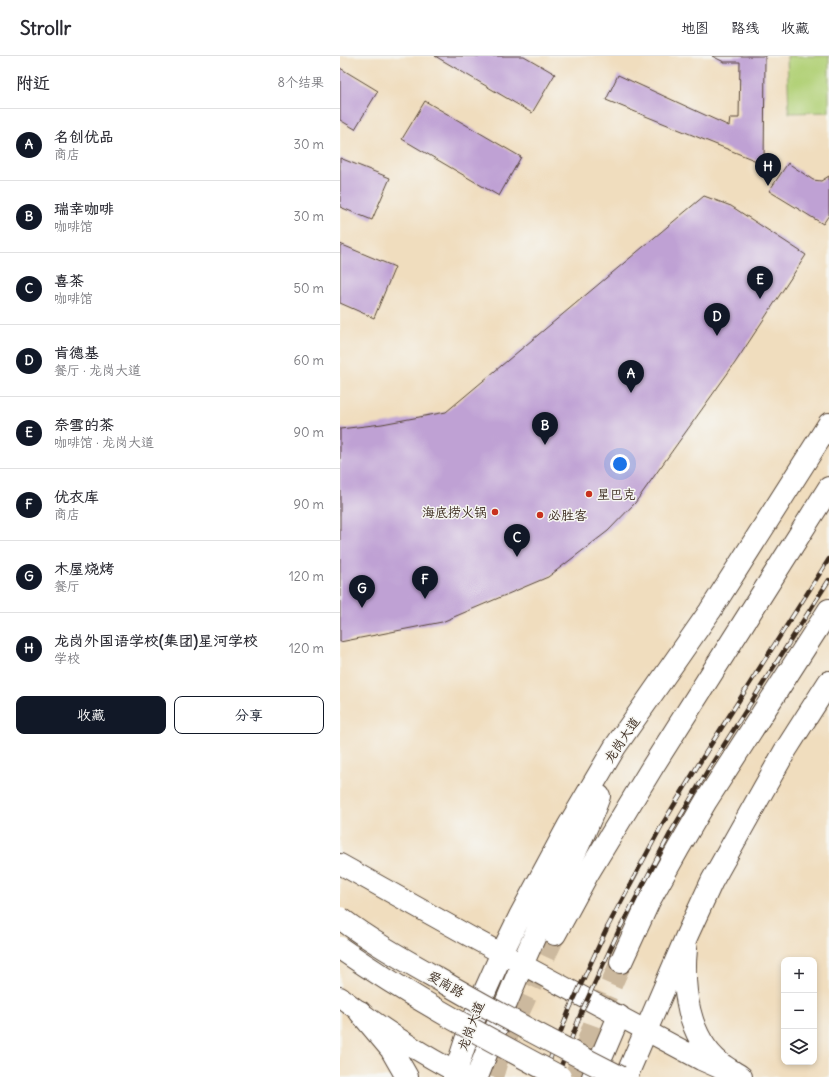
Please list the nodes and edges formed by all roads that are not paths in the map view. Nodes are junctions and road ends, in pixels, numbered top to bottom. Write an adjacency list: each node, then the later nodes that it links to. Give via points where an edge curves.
1 (829, 424): 5 (main road, 龙岗大道, via 710,612)
2 (829, 488): 9 (main road, via 644,780)
3 (829, 610): 12 (main road, via 706,801 649,900)
4 (829, 682): 8 (main road, via 781,758 712,881)
5 (615, 747): 11 (main road, 龙岗大道, via 569,825); 13 (main road, via 575,854)
6 (340, 864): 11 (street)
7 (340, 918): 23 (main road, 爱南路, bridge, via 388,950 485,1006)
8 (688, 933): 17 (main road); 25 (main road, via 684,968 693,1022 702,1043 719,1062)
9 (554, 934)
10 (340, 948): 21 (main road, 爱南路, bridge, via 432,1007)
11 (502, 954): 13 (street); 18 (main road, 龙岗大道, via 466,1040)
12 (621, 962)
13 (522, 964): 16 (street); 20 (main road)
14 (340, 997): 15 (street)
15 (360, 1012): 18 (street); 19 (main road, via 391,1049)
16 (619, 1016): 17 (street); 22 (main road)
17 (646, 1030): 24 (main road); 25 (street, via 701,1060)
18 (458, 1075)
19 (407, 1077)
20 (477, 1077)
21 (560, 1077)
22 (593, 1077)
23 (620, 1077)
24 (626, 1077)
25 (740, 1077)

